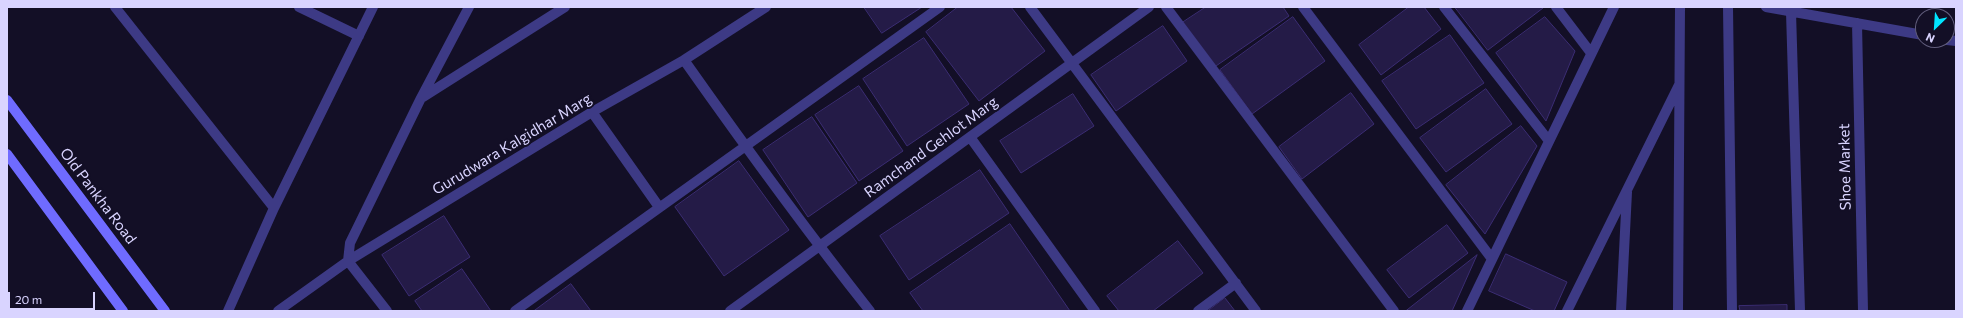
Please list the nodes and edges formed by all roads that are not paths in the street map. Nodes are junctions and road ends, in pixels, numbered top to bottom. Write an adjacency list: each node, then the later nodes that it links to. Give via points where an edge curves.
1 (115, 7): 34 (street)
2 (299, 7): 21 (street)
3 (373, 7): 21 (street)
4 (469, 7): 26 (street)
5 (564, 7): 26 (street)
6 (940, 7): 31 (street)
7 (1030, 7): 24 (street)
8 (1149, 7): 24 (street, Ramchand Gehlot Marg)
9 (1166, 7): 51 (street)
10 (1303, 7): 37 (street)
11 (1444, 7): 30 (street)
12 (1556, 7): 22 (street)
13 (1614, 7): 22 (street)
14 (1680, 7): 25 (street)
15 (1728, 7): 56 (street)
16 (1766, 7): 18 (street)
17 (759, 9): 23 (street, Gurudwara Kalgidhar Marg)
18 (1791, 12): 19 (street); 57 (street)
19 (1857, 23): 20 (street); 58 (street, Shoe Market)
20 (1915, 34)
21 (359, 36): 34 (street)
22 (1591, 53): 30 (street)
23 (684, 60): 28 (street, Gurudwara Kalgidhar Marg); 31 (street)
24 (1072, 62): 29 (street, Ramchand Gehlot Marg); 39 (street)
25 (1680, 84): 33 (street); 55 (street)
26 (421, 98): 38 (street, via 350,243)
27 (7, 100): 41 (street, Old Pankha Road)
28 (592, 112): 35 (street); 38 (street, Gurudwara Kalgidhar Marg)
29 (970, 137): 36 (street, Ramchand Gehlot Marg); 48 (street)
30 (1549, 141): 37 (street)
31 (744, 145): 35 (street); 36 (street)
32 (7, 154): 40 (street)
33 (1628, 186): 53 (street); 54 (street)
34 (274, 208): 42 (street)
35 (659, 208): 45 (street)
36 (819, 247): 46 (street, Ramchand Gehlot Marg); 47 (street)
37 (1492, 259): 52 (street)
38 (348, 261): 43 (street, Gurudwara Kalgidhar Marg); 44 (street)
39 (1236, 283): 49 (street); 50 (street)
40 (123, 311)
41 (165, 311)
42 (228, 311)
43 (278, 311)
44 (387, 311)
45 (515, 311)
46 (730, 311)
47 (870, 311)
48 (1094, 311)
49 (1198, 311)
50 (1256, 311)
51 (1394, 311)
52 (1467, 311)
53 (1567, 311)
54 (1621, 311)
55 (1678, 311)
56 (1732, 311)
57 (1800, 311)
58 (1863, 311)

